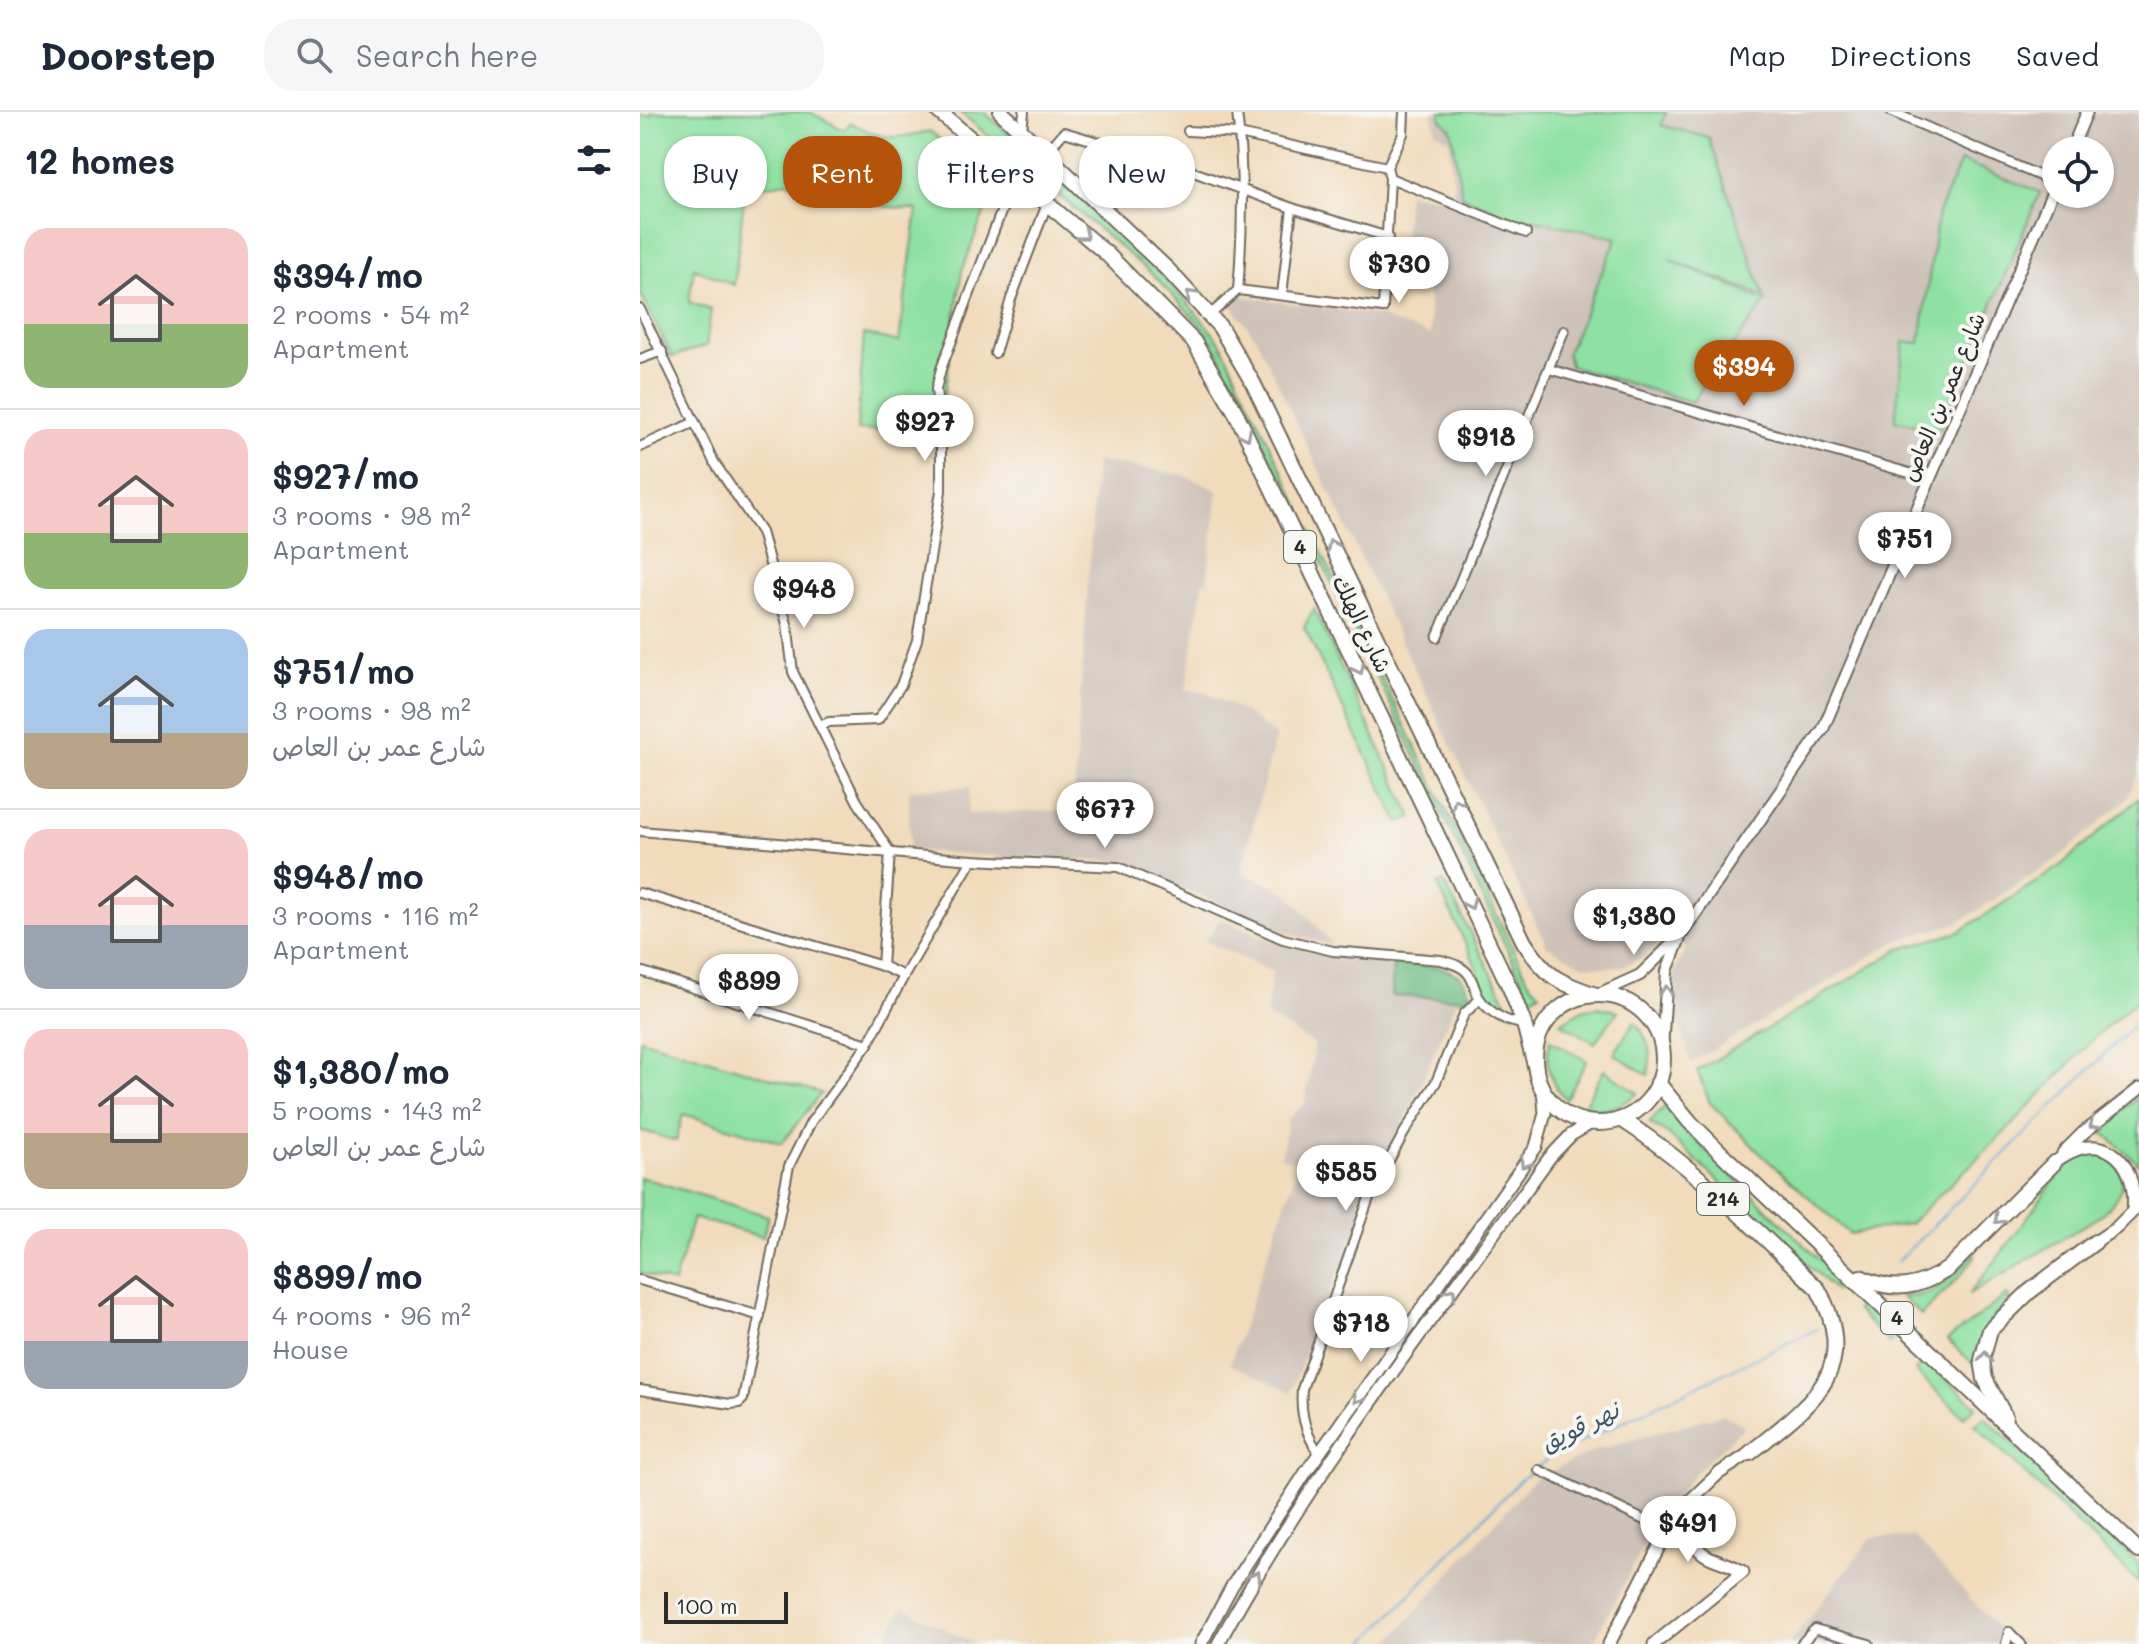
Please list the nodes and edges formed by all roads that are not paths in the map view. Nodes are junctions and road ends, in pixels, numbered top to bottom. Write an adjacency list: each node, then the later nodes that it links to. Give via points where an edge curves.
1 (939, 112): 13 (highway, شارع الهلك / 4)
2 (1001, 112): 10 (highway, شارع الهلك / 4)
3 (1024, 112): 10 (street)
4 (1237, 112): 12 (street)
5 (1404, 112): 17 (street, via 1403,134)
6 (1892, 112): 9 (street)
7 (1925, 112): 9 (street)
8 (2087, 112): 16 (street)
9 (1924, 124): 20 (street)
10 (1022, 131): 14 (highway, شارع الهلك / 4)
11 (1188, 131): 12 (street)
12 (1239, 134): 17 (street); 21 (street)
13 (967, 136)
14 (1027, 136)
15 (1061, 136): 21 (street, via 1064,132)
16 (2077, 136)
17 (1387, 167): 19 (street)
18 (1063, 169): 32 (highway, شارع الهلك / 4, one-way to 18)
19 (1390, 178): 27 (street); 28 (street)
20 (2042, 178)
21 (1241, 188): 25 (street); 29 (street)
22 (1003, 208): 42 (street, via 936,389 941,491 907,674 878,720)
23 (1045, 208): 35 (street)
24 (1052, 208): 53 (highway, شارع الهلك / 4, one-way to 53, via 1107,254 1194,342 1236,413)
25 (1292, 208): 28 (street); 30 (street)
26 (2046, 208): 40 (street, شارع عمر بن العاص)
27 (1526, 233)
28 (1388, 237): 30 (street, via 1383,308)
29 (1238, 290): 30 (street); 32 (street)
30 (1282, 295)
31 (640, 311): 34 (street)
32 (1210, 315): 51 (highway, شارع الهلك / 4, one-way to 32, via 1552,977 1524,942 1253,383)
33 (1564, 331): 37 (street)
34 (662, 351): 36 (street); 38 (street)
35 (995, 353)
36 (640, 359)
37 (1549, 369): 40 (street); 41 (street)
38 (695, 422): 39 (street); 42 (street, via 714,462 761,532 787,624 793,672)
39 (640, 447)
40 (1930, 479): 47 (street, شارع عمر بن العاص, via 1823,729)
41 (1437, 637)
42 (820, 726): 44 (street, via 857,801)
43 (640, 831): 44 (street)
44 (890, 852): 45 (street); 48 (street)
45 (972, 860): 50 (street); 52 (street, via 1118,867 1283,939 1333,951 1455,964 1468,973)
46 (640, 893): 48 (street)
47 (1681, 935): 51 (street, via 1640,975); 55 (street, شارع عمر بن العاص, one-way to 47, via 1667,971)
48 (882, 966): 50 (street)
49 (640, 971): 54 (street)
50 (904, 976): 54 (street)
51 (1596, 995): 55 (highway, via 1632,1004 1657,1031); 56 (highway, via 1575,999 1543,1027)
52 (1480, 999): 53 (street, via 1511,1023); 70 (street, via 1464,1014 1436,1082 1365,1207 1302,1389 1303,1416)
53 (1524, 1024): 56 (highway, شارع الهلك / 4)
54 (868, 1044): 67 (street, via 811,1122 789,1166)
55 (1662, 1049): 57 (highway)
56 (1536, 1069): 59 (highway)
57 (1658, 1083): 60 (highway, via 1640,1108); 65 (highway, 4, via 1719,1151)
58 (2139, 1089): 62 (main road, one-way to 62)
59 (1543, 1090): 61 (highway, via 1564,1112); 70 (main road, one-way to 70, via 1545,1113 1536,1147)
60 (1621, 1119): 61 (highway); 71 (highway, 214, via 1692,1170 1818,1289 1827,1305 1835,1336 1829,1378 1803,1410)
61 (1593, 1122): 77 (main road, one-way to 61, via 1325,1467 1550,1157)
62 (2054, 1163): 63 (main road, via 2082,1147 2114,1153 2134,1178); 65 (highway, one-way to 65, via 1932,1279 1904,1287 1875,1284)
63 (2136, 1208): 64 (main road)
64 (2095, 1242): 69 (highway, one-way to 64, via 1985,1379 1982,1360 1990,1330 2029,1292)
65 (1843, 1266): 69 (highway, 4)
66 (640, 1280): 67 (street)
67 (760, 1316): 68 (street, via 746,1393 739,1403)
68 (640, 1390)
69 (2011, 1428): 75 (highway, 4)
70 (1319, 1453): 76 (main road, via 1232,1586)
71 (1750, 1453): 73 (main road)
72 (1539, 1470): 74 (street)
73 (1683, 1507): 74 (main road); 79 (main road, via 1691,1539 1701,1553 1743,1572)
74 (1667, 1531): 78 (main road)
75 (2139, 1551)
76 (1201, 1644)
77 (1218, 1644)
78 (1609, 1644)
79 (1654, 1644)
80 (1801, 1644): 81 (street, via 1815,1629)
81 (1869, 1644)
82 (2006, 1644): 83 (street, via 2009,1632)
83 (2021, 1644)

